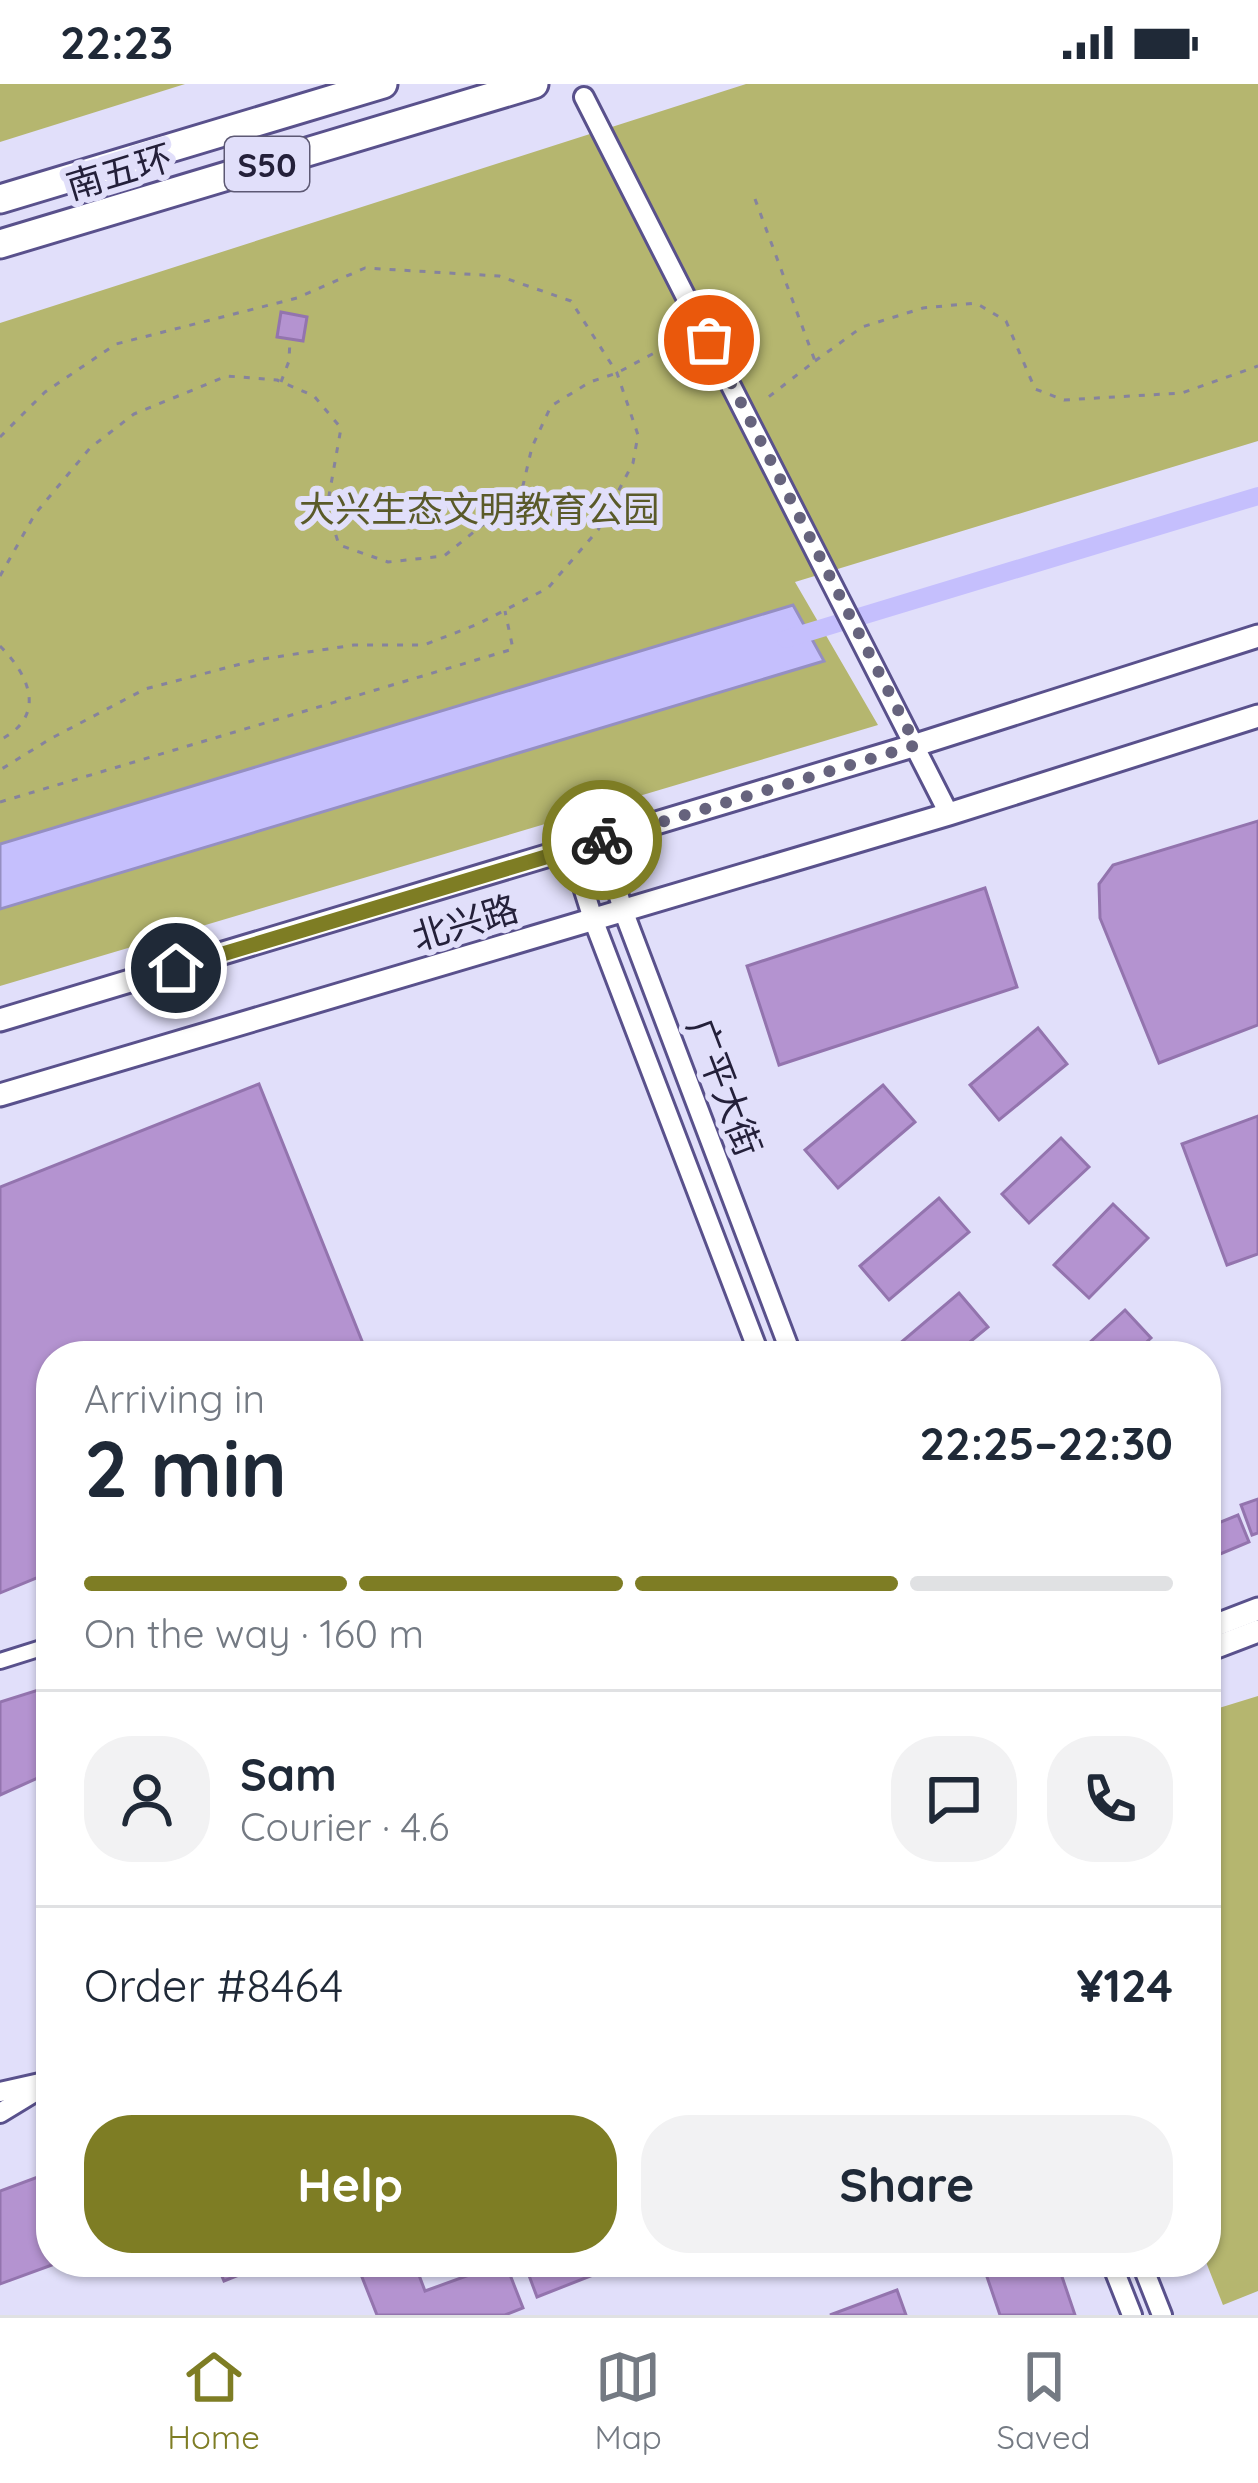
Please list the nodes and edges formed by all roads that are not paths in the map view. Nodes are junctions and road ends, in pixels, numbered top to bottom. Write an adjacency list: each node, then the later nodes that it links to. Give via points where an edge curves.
1 (383, 84): 4 (highway, 南五环 / S50)
2 (534, 84): 5 (highway, 南五环 / S50)
3 (584, 97): 8 (street)
4 (0, 199)
5 (0, 244)
6 (1258, 636): 8 (main road, 北兴路)
7 (1258, 716): 9 (main road, 北兴路)
8 (916, 745): 9 (street); 10 (main road, 北兴路)
9 (949, 814): 12 (main road, 北兴路)
10 (602, 840): 11 (main road, 北兴路); 12 (street, 广平大街)
11 (572, 849): 13 (street, 广平大街); 14 (main road, 北兴路)
12 (622, 910): 13 (main road, 北兴路); 17 (street, 广平大街)
13 (593, 919): 15 (main road, 北兴路); 16 (street, 广平大街)
14 (0, 1020)
15 (0, 1095)
16 (754, 1341)
17 (786, 1341)
18 (1258, 1609): 19 (main road)
19 (1221, 1623)
20 (1258, 1631): 21 (main road)
21 (1221, 1645)
22 (36, 1650): 23 (street)
23 (0, 1661)
24 (36, 2084): 26 (street)
25 (36, 2090): 27 (street)
26 (0, 2092)
27 (0, 2113)
28 (1118, 2277): 30 (street)
29 (1147, 2277): 31 (street)
30 (1132, 2315)
31 (1162, 2315)

